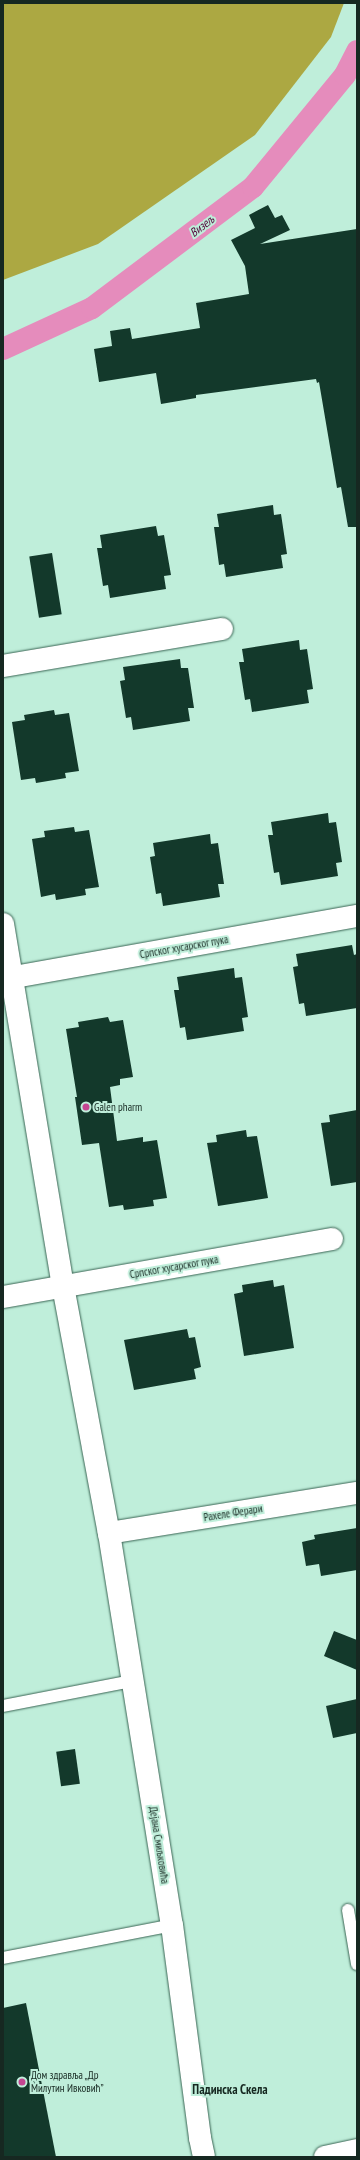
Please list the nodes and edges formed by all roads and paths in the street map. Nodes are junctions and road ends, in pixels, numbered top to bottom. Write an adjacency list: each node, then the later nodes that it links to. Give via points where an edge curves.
1 (222, 629): 2 (street)
2 (3, 666)
3 (357, 916): 5 (street, Српског хусарског пука)
4 (3, 924): 5 (street)
5 (7, 979): 7 (street)
6 (332, 1239): 7 (street, Српског хусарског пука)
7 (63, 1286): 8 (street, Српског хусарског пука); 10 (street)
8 (3, 1297)
9 (357, 1493): 10 (street, Рахеле Ферари)
10 (109, 1533): 11 (street, Дејана Смиљковића)
11 (132, 1681): 12 (lane); 14 (street, Дејана Смиљковића)
12 (3, 1706)
13 (348, 1910): 16 (lane)
14 (172, 1925): 15 (lane); 18 (street, Дејана Смиљковића)
15 (3, 1958)
16 (357, 1964)
17 (357, 2150): 19 (street)
18 (204, 2157)
19 (325, 2157)

